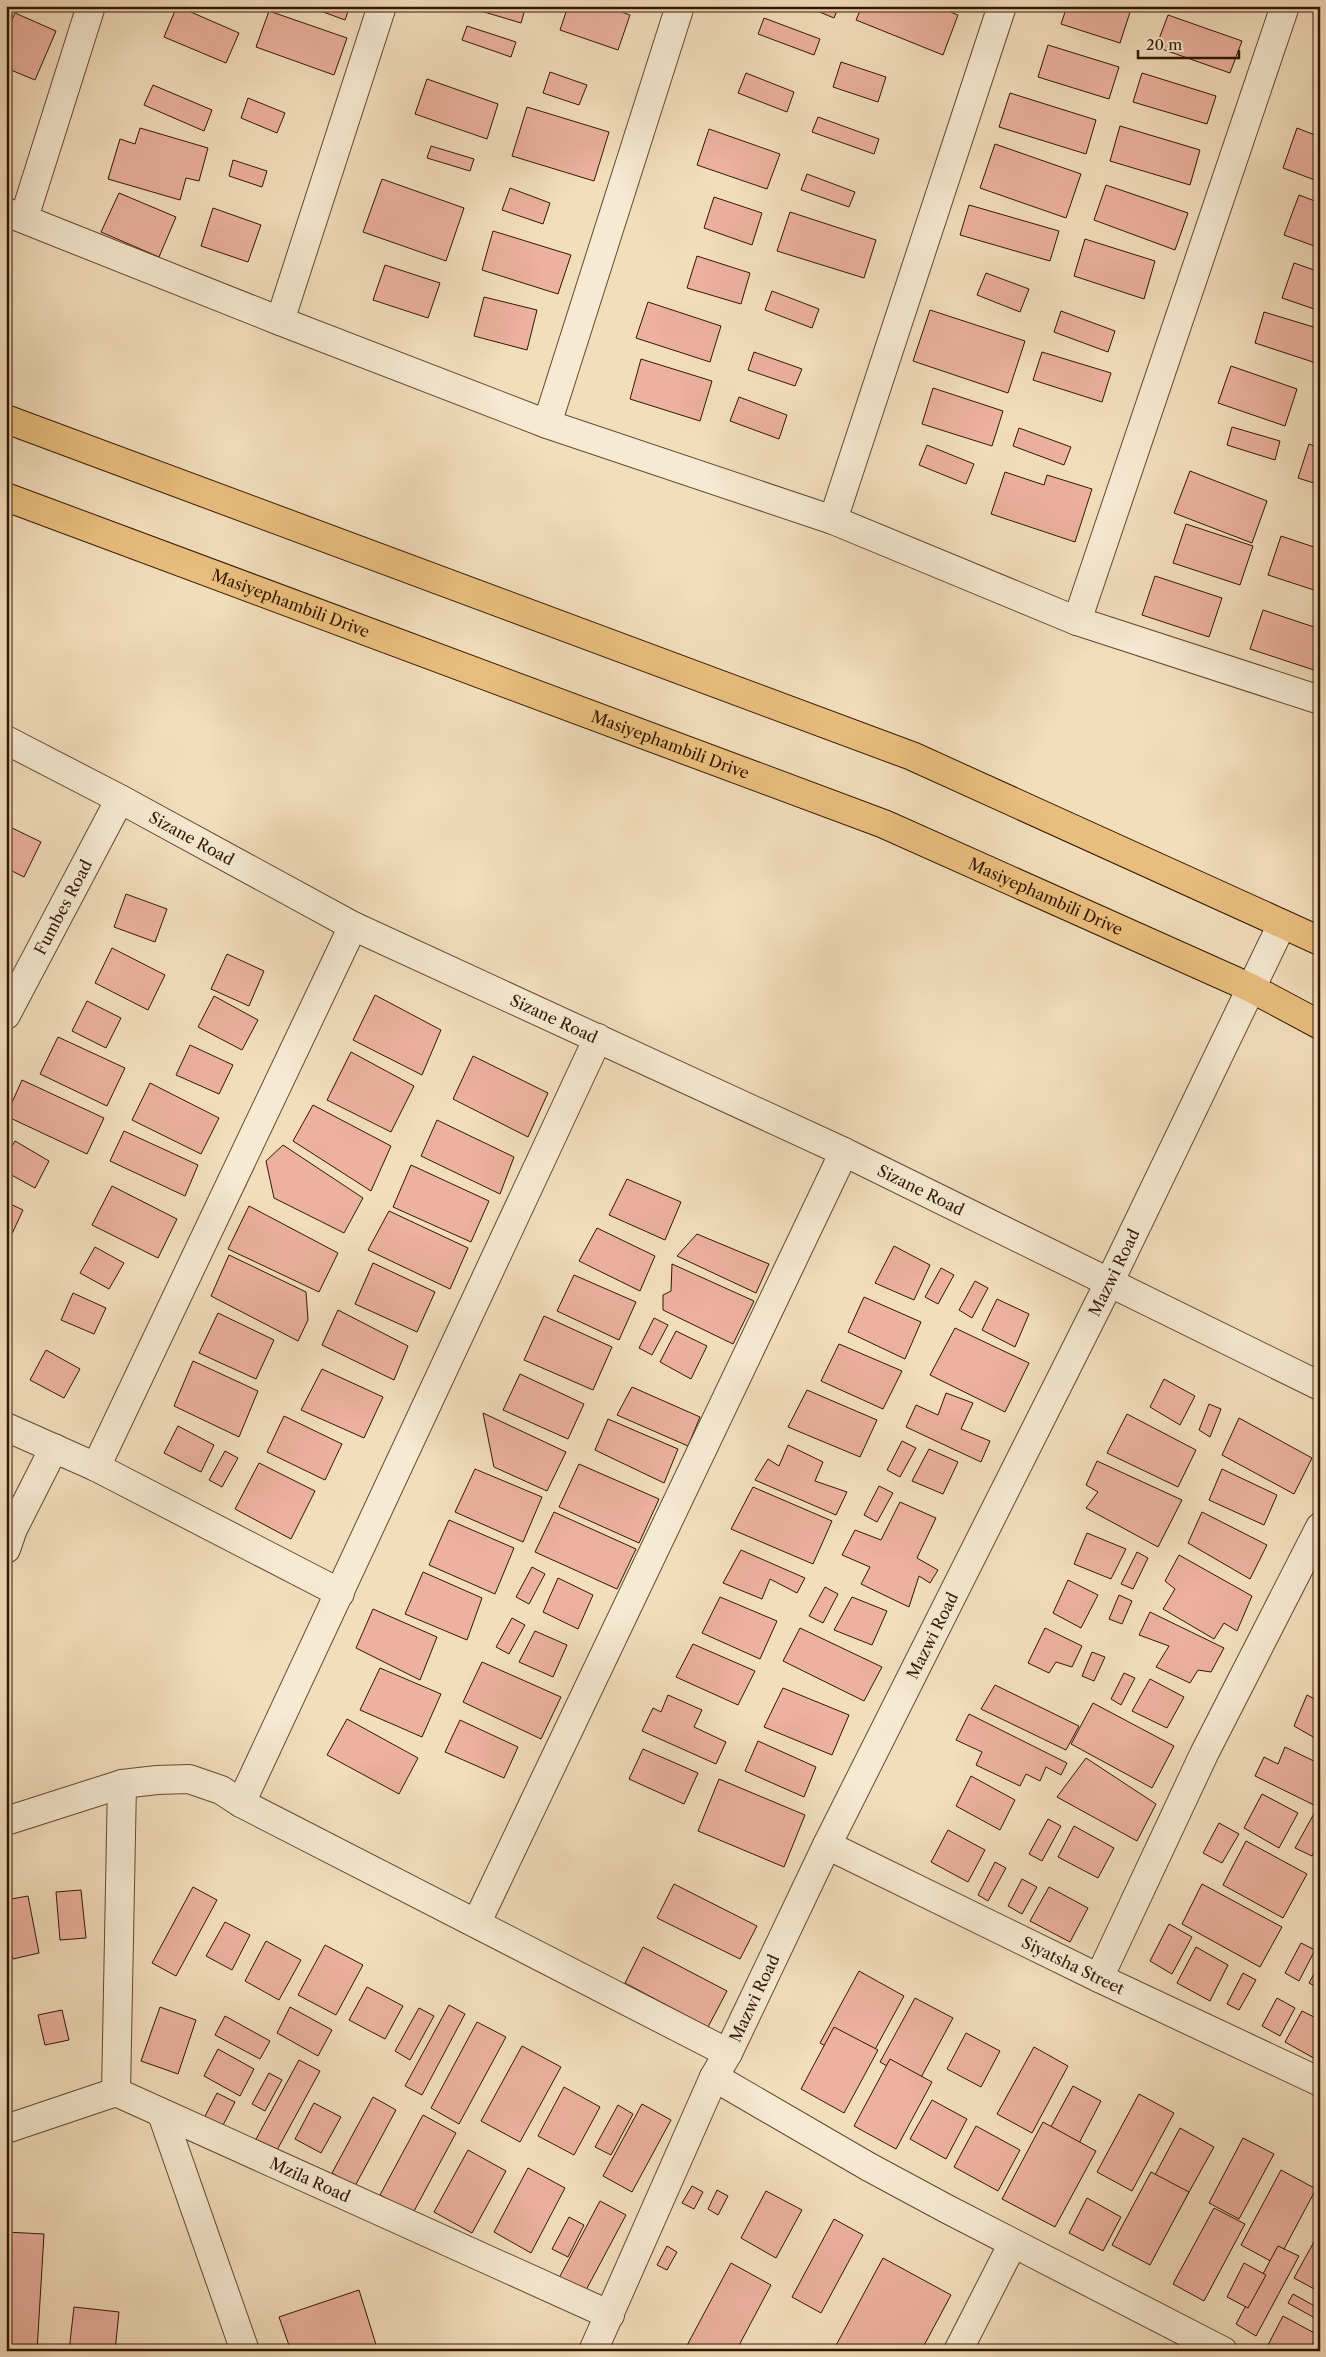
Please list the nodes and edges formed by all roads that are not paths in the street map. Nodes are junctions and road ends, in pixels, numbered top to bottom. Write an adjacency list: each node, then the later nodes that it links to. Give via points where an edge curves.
1 (91, 6): 6 (street)
2 (382, 6): 7 (street)
3 (680, 6): 9 (street)
4 (1002, 6): 11 (street)
5 (1285, 6): 12 (street)
6 (15, 215): 7 (street)
7 (280, 321): 9 (street)
8 (6, 419): 16 (main road, via 912,756)
9 (546, 424): 11 (street)
10 (6, 497): 19 (main road, Masiyephambili Drive, via 884,824)
11 (833, 520): 12 (street)
12 (1077, 621): 13 (street)
13 (1320, 700)
14 (6, 740): 15 (street, Sizane Road)
15 (120, 799): 17 (street, Sizane Road); 20 (street, Fumbes Road)
16 (1282, 924): 18 (main road); 19 (street, Mazwi Road)
17 (353, 926): 22 (street, Sizane Road); 28 (street)
18 (1320, 941)
19 (1251, 988): 21 (main road, Masiyephambili Drive); 24 (street, Mazwi Road)
20 (6, 1015)
21 (1320, 1024)
22 (598, 1038): 23 (street, Sizane Road); 31 (street)
23 (844, 1152): 24 (street, Sizane Road); 36 (street)
24 (1109, 1283): 25 (street, Sizane Road); 35 (street, Mazwi Road)
25 (1320, 1386)
26 (6, 1427): 27 (street)
27 (54, 1448): 28 (street); 30 (street)
28 (96, 1467): 31 (street)
29 (1320, 1527): 37 (street, via 1204,1754)
30 (6, 1549)
31 (340, 1593): 33 (street)
32 (122, 1784): 33 (street, via 189,1779 221,1790); 34 (street); 41 (street)
33 (242, 1803): 36 (street)
34 (6, 1821)
35 (827, 1845): 37 (street, Siyatsha Street); 38 (street, Mazwi Road)
36 (477, 1922): 38 (street)
37 (1099, 1978): 40 (street, Siyatsha Street)
38 (728, 2053): 39 (street, Mazwi Road)
39 (714, 2077): 44 (street); 45 (street, Mazwi Road)
40 (1320, 2082)
41 (116, 2092): 42 (street, Mzila Road); 43 (street)
42 (162, 2114): 45 (street, Mzila Road); 46 (street)
43 (6, 2129)
44 (1012, 2245): 48 (street); 49 (street)
45 (610, 2315): 47 (street, Mazwi Road)
46 (245, 2351)
47 (593, 2351)
48 (958, 2351)
49 (1223, 2351)

